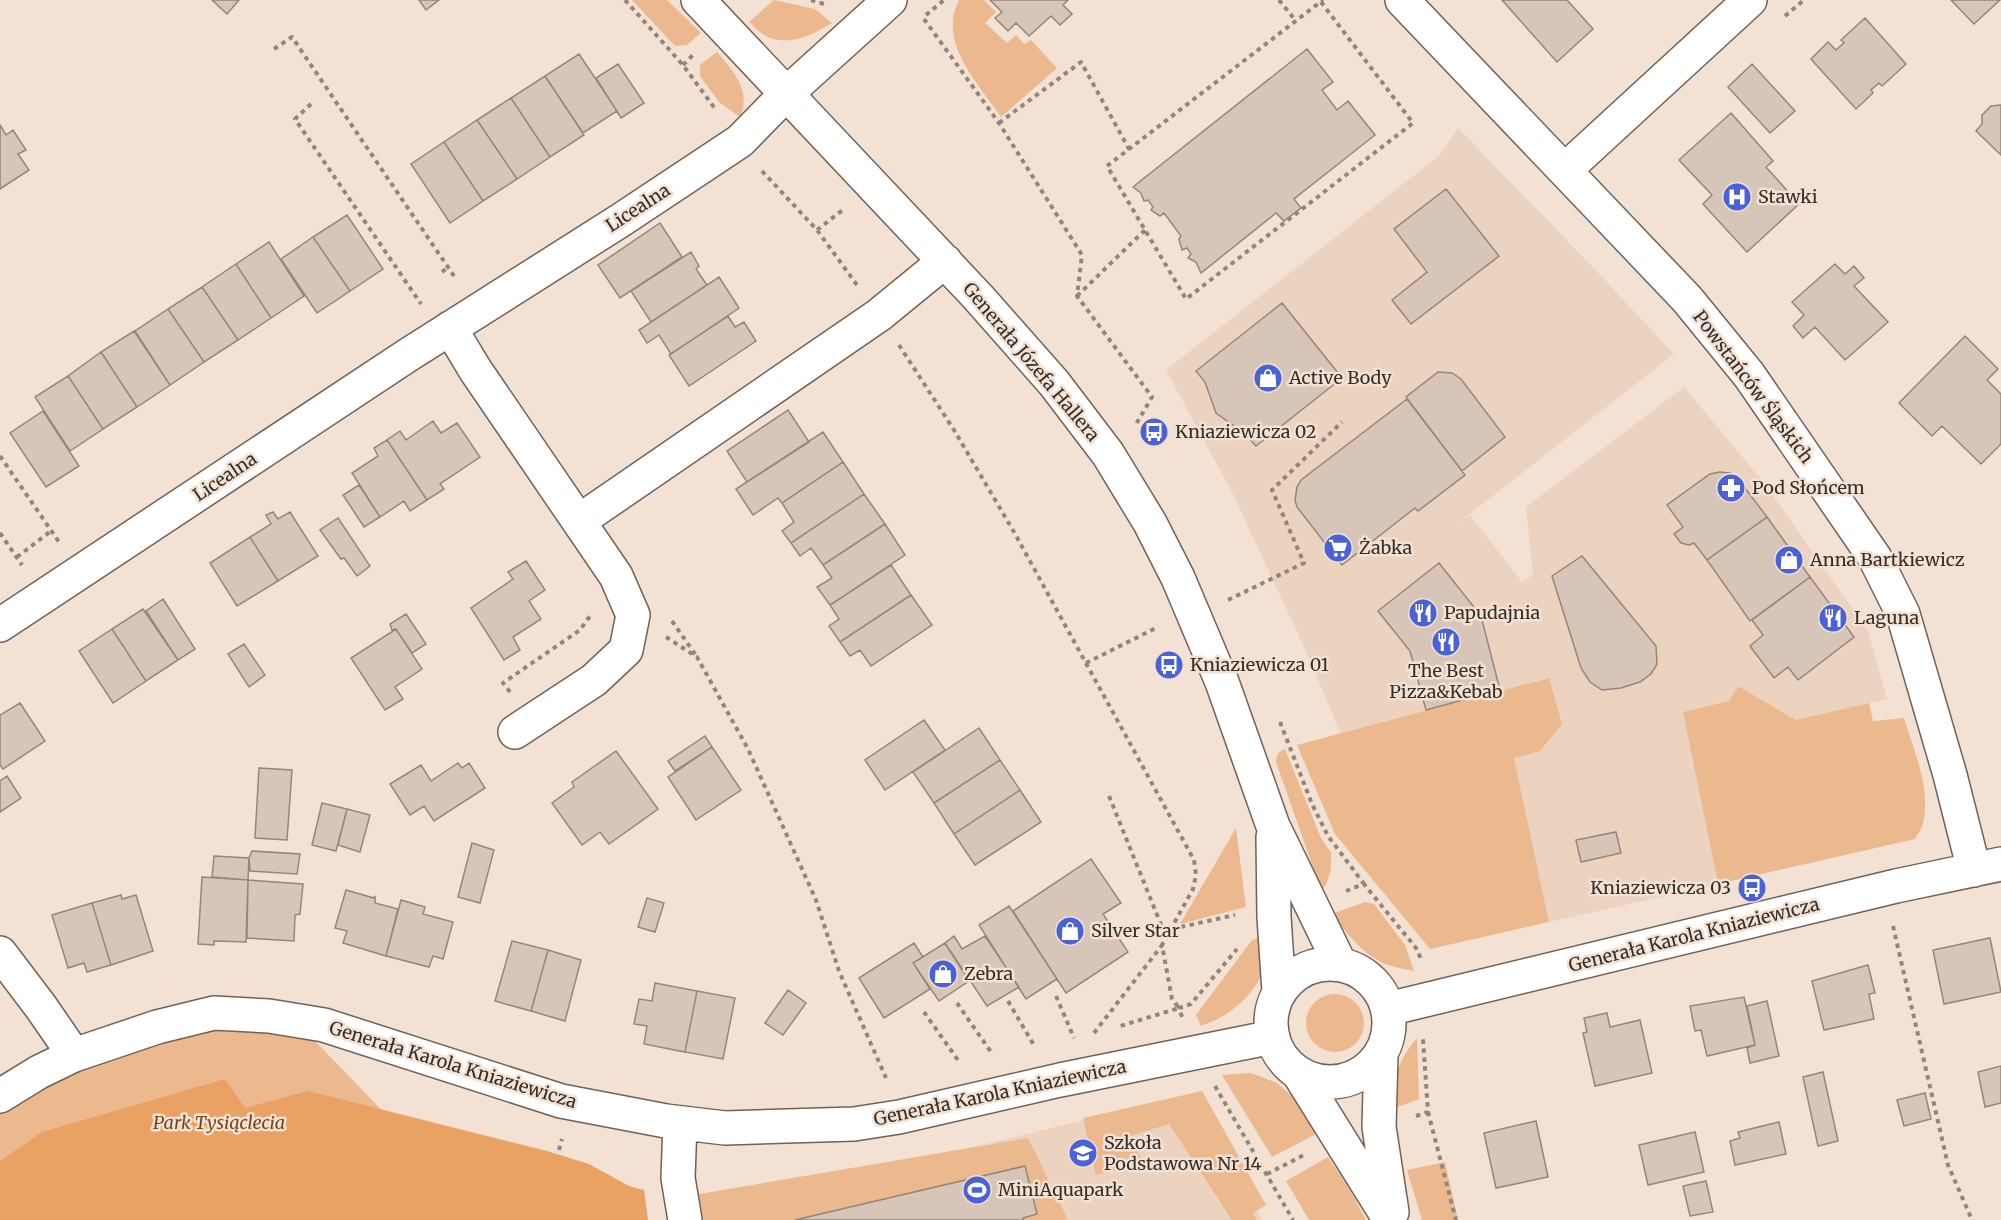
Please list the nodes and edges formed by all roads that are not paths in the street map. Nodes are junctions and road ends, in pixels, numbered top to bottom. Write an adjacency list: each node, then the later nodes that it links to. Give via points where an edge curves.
1 (698, 0): 5 (street, Generała Józefa Hallera)
2 (890, 0): 5 (street, Licealna)
3 (1402, 0): 6 (street, Powstańców Śląskich)
4 (1750, 0): 6 (street)
5 (786, 94): 7 (street, Generała Józefa Hallera); 8 (street, Licealna, via 740,141)
6 (1565, 170): 13 (street, Powstańców Śląskich, via 1687,299 1749,375 1875,558 1903,614 1950,775)
7 (945, 261): 9 (street, via 879,315); 12 (street, Generała Józefa Hallera, via 1086,423 1150,523 1188,599 1222,682)
8 (450, 328): 9 (street); 10 (street, Licealna)
9 (579, 521): 11 (street, via 616,576 633,615 626,650 594,680)
10 (0, 625)
11 (525, 726)
12 (1273, 826): 15 (street, Generała Józefa Hallera); 16 (street, Generała Józefa Hallera, via 1259,915)
13 (1988, 867): 17 (street, Generała Karola Kniaziewicza)
14 (0, 953): 20 (street)
15 (1340, 964): 16 (street, via 1316,965 1295,975); 17 (street, via 1370,980)
16 (1279, 992): 18 (street, via 1272,1014)
17 (1388, 1009): 19 (street, via 1389,1032)
18 (1273, 1037): 21 (street, via 1282,1058); 23 (street, Generała Karola Kniaziewicza, via 1060,1080 899,1118 854,1124 725,1128)
19 (1381, 1054): 21 (street, via 1365,1071 1344,1081 1321,1082); 25 (street, via 1379,1127)
20 (74, 1055): 22 (street, Generała Karola Kniaziewicza); 23 (street, Generała Karola Kniaziewicza, via 214,1013 269,1016 324,1025 561,1101)
21 (1299, 1074): 25 (street)
22 (0, 1096)
23 (680, 1123): 24 (street, via 678,1178)
24 (685, 1220)
25 (1392, 1220)

